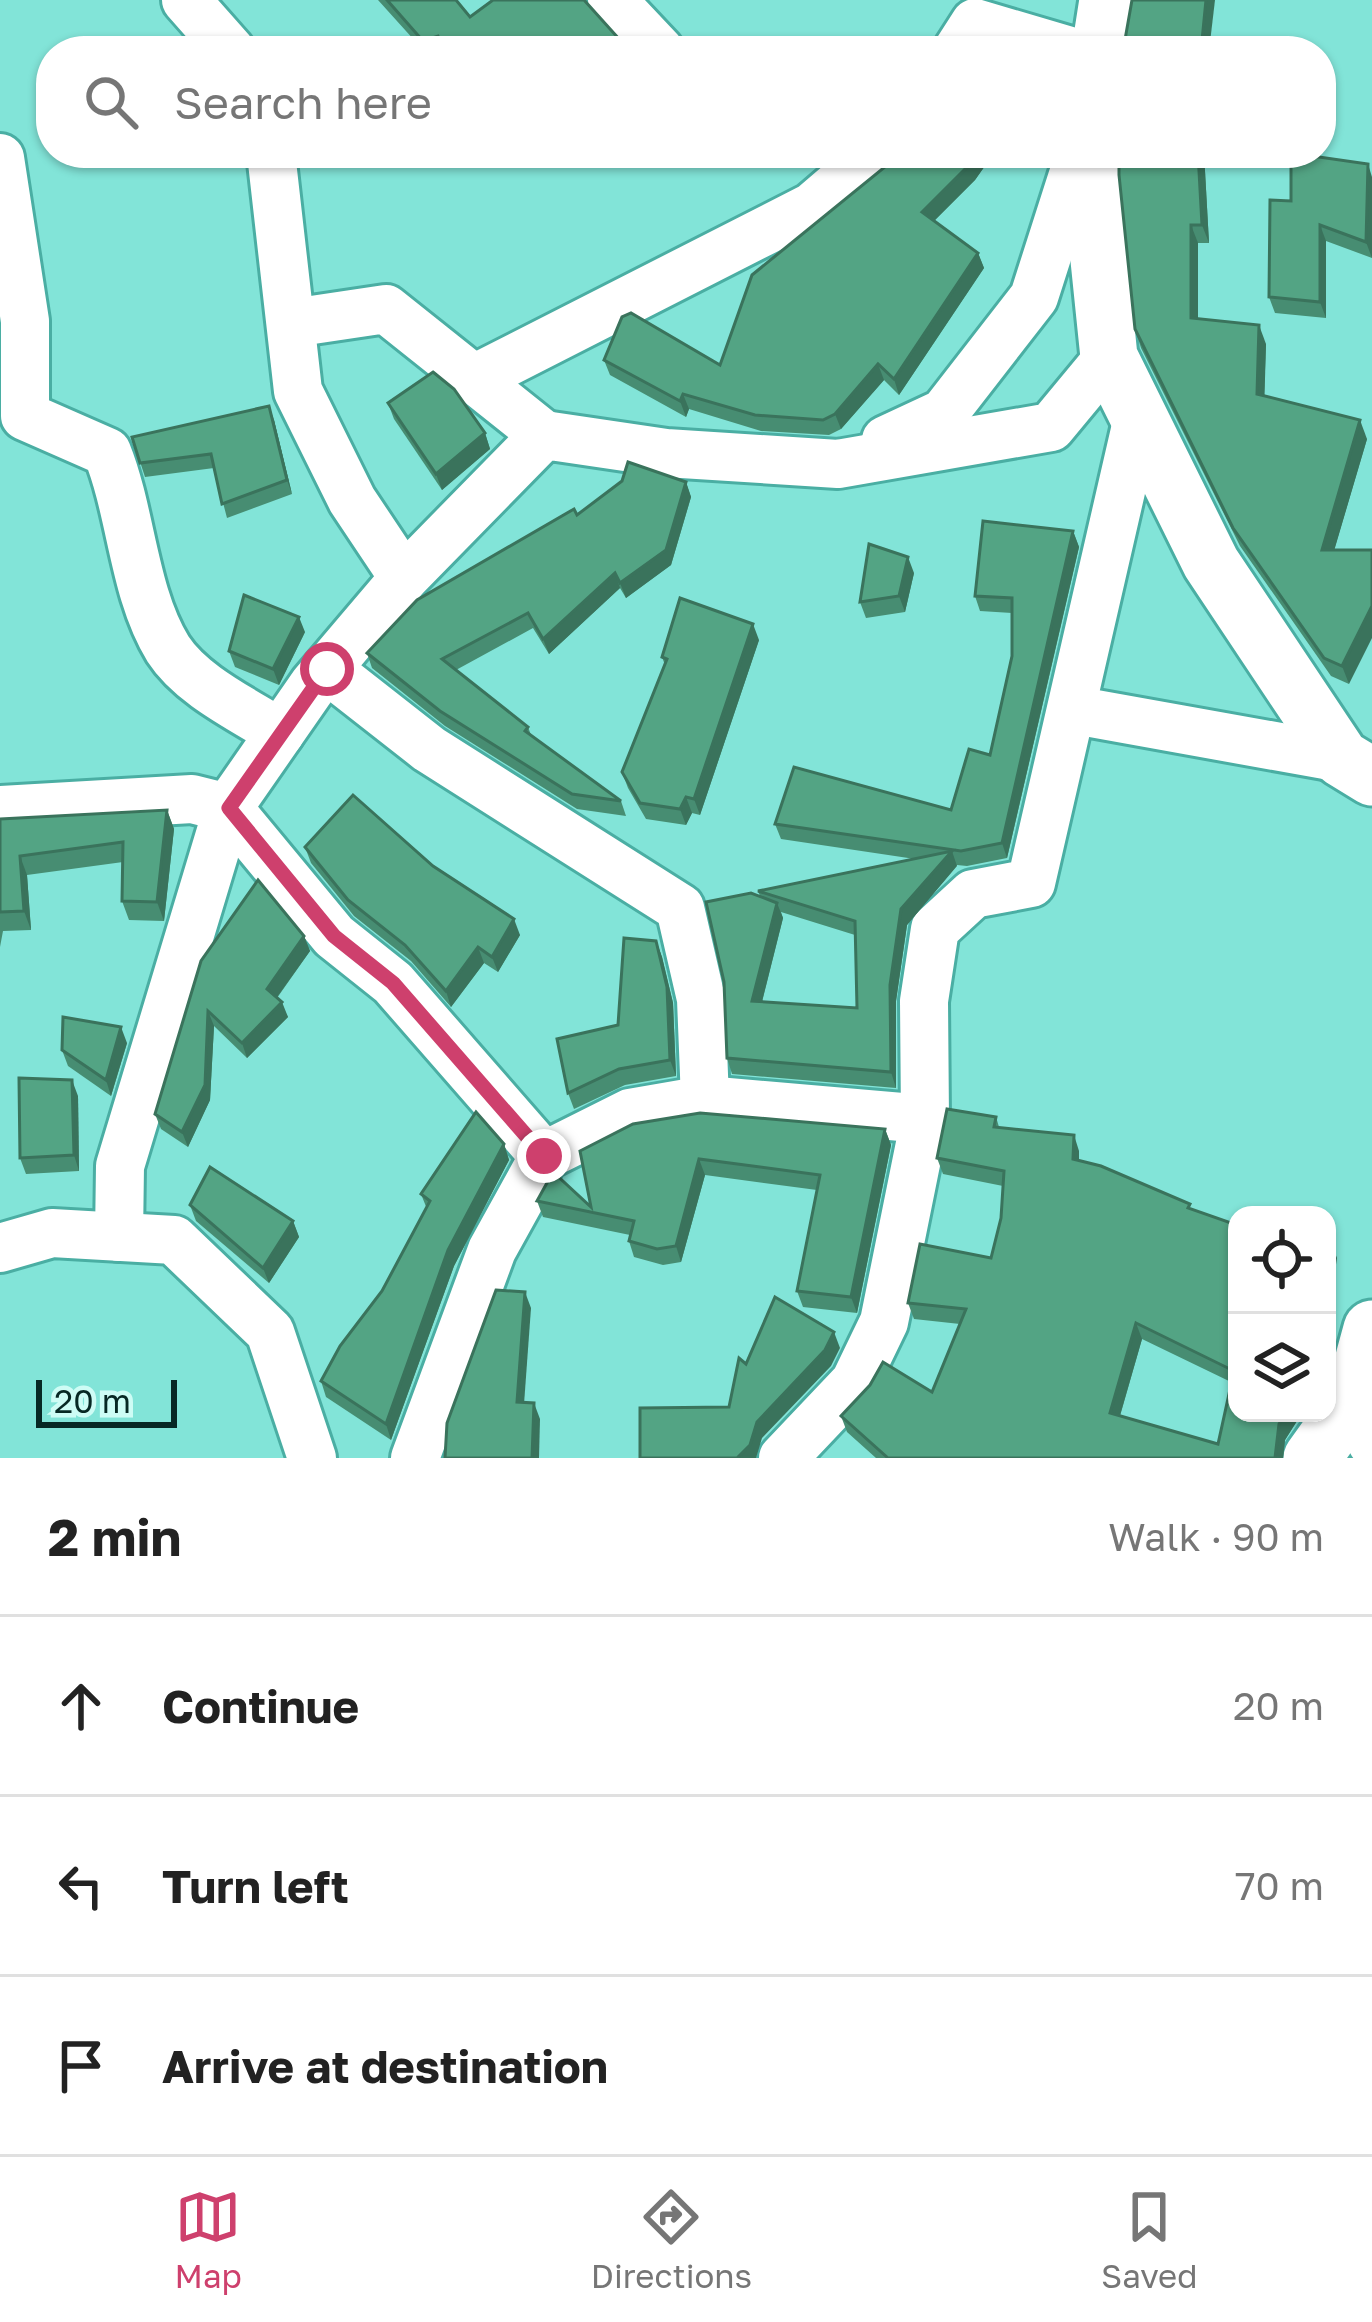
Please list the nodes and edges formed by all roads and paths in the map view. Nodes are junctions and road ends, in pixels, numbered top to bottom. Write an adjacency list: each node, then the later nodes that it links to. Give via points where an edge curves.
1 (186, 0): 4 (street)
2 (611, 0): 5 (street)
3 (1108, 0): 6 (street)
4 (229, 29)
5 (646, 36)
6 (1102, 36)
7 (0, 158): 16 (street, via 25,321)
8 (273, 168): 12 (street)
9 (858, 168): 14 (street, via 812,207)
10 (1079, 168): 18 (street, via 1034,297 944,412)
11 (1086, 168): 13 (street)
12 (292, 323): 14 (street, via 386,309); 19 (street, via 298,391 352,500)
13 (1108, 357): 15 (street); 18 (street, via 1051,427)
14 (474, 379): 17 (street)
15 (1138, 417): 21 (street); 23 (street, via 1211,563)
16 (13, 422): 22 (street, via 107,452 169,650 206,686)
17 (544, 435): 18 (street, via 665,453); 19 (street)
18 (838, 464)
19 (404, 578): 20 (street)
20 (327, 669): 22 (street); 26 (street, via 429,749 680,908 701,999)
21 (1074, 710): 23 (street); 27 (street, via 1031,883 974,894 934,929 924,1001)
22 (280, 733): 24 (street)
23 (1356, 768)
24 (229, 808): 25 (street, via 192,799); 28 (street, via 334,936 393,983); 29 (street, via 119,1166)
25 (0, 810)
26 (705, 1100): 27 (street); 28 (street, via 630,1113)
27 (926, 1118): 35 (street, via 884,1322 855,1382)
28 (544, 1156): 34 (street, via 492,1250)
29 (119, 1237): 30 (street, via 52,1233); 33 (street, via 174,1240 270,1332)
30 (0, 1248)
31 (1372, 1329): 32 (street)
32 (1362, 1422): 36 (street)
33 (312, 1458)
34 (415, 1458)
35 (783, 1458)
36 (1312, 1458)

